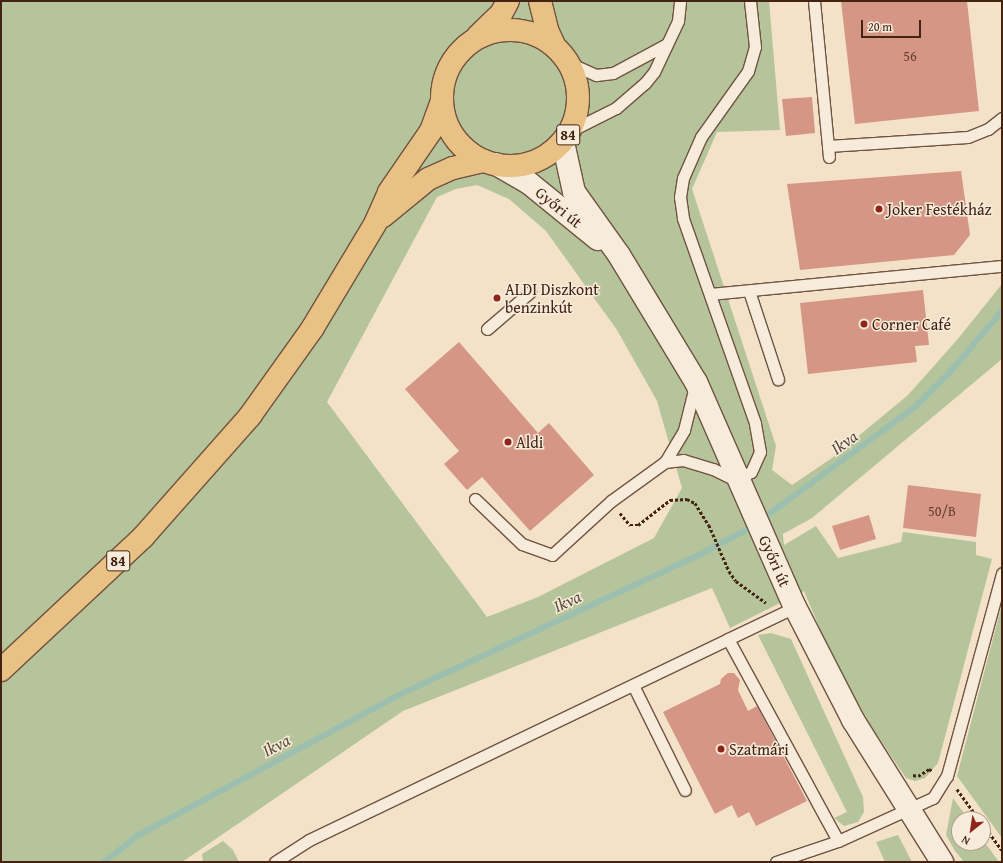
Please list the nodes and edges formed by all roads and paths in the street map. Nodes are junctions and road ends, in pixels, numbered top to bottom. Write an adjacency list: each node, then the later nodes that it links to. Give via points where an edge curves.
1 (508, 1): 6 (main road, 84, via 501,14)
2 (540, 1): 8 (main road, 84, via 546,30)
3 (680, 1): 7 (lane, via 678,21)
4 (750, 1): 19 (lane, via 755,47 748,71 701,137 683,178 680,197 683,218)
5 (814, 1): 11 (lane, via 829,151 968,137 988,129)
6 (477, 38): 8 (main road, 84, via 494,31 509,30 540,36); 10 (main road, 84, via 453,62 443,84)
7 (667, 44): 9 (lane, via 614,73 596,75); 12 (lane, via 654,72 630,98)
8 (554, 45): 9 (main road, 84)
9 (569, 63): 12 (main road, 84, via 576,80 579,99 577,114)
10 (441, 103): 13 (main road, 84, via 447,125 457,141); 14 (main road, 84, via 430,131 389,192)
11 (1002, 118)
12 (566, 137): 13 (main road, 84, via 552,153 540,160 523,165); 15 (main road, Győri út, via 574,192)
13 (490, 163): 14 (main road, 84, via 453,168 428,179); 15 (main road, Győri út, via 529,183)
14 (375, 224): 30 (main road, 84, via 312,329 228,444 143,537)
15 (619, 255): 22 (main road, Győri út)
16 (1002, 266): 17 (lane)
17 (749, 291): 19 (lane); 21 (lane)
18 (530, 292): 20 (lane)
19 (710, 294): 24 (lane, via 755,423 760,452)
20 (487, 329)
21 (778, 379)
22 (696, 382): 23 (lane, via 684,430); 24 (main road, Győri út)
23 (665, 462): 24 (lane, via 683,460 713,468); 26 (lane)
24 (742, 484): 28 (main road, Győri út, via 770,552)
25 (475, 499): 26 (lane, via 522,544 552,555)
26 (611, 501): 28 (path, via 630,525 638,525 670,500 687,499 702,512 728,571 752,594)
27 (1002, 573): 32 (lane)
28 (788, 610): 29 (lane); 34 (main road, Győri út)
29 (728, 639): 31 (lane); 37 (lane)
30 (1, 670)
31 (633, 686): 33 (lane); 39 (lane, via 309,840)
32 (947, 776): 34 (lane, via 933,798); 35 (path)
33 (685, 790)
34 (907, 810): 37 (lane); 41 (main road, Győri út)
35 (973, 811)
36 (991, 835): 38 (path)
37 (838, 841): 40 (lane)
38 (1002, 850)
39 (281, 860)
40 (776, 862)
41 (942, 862)

